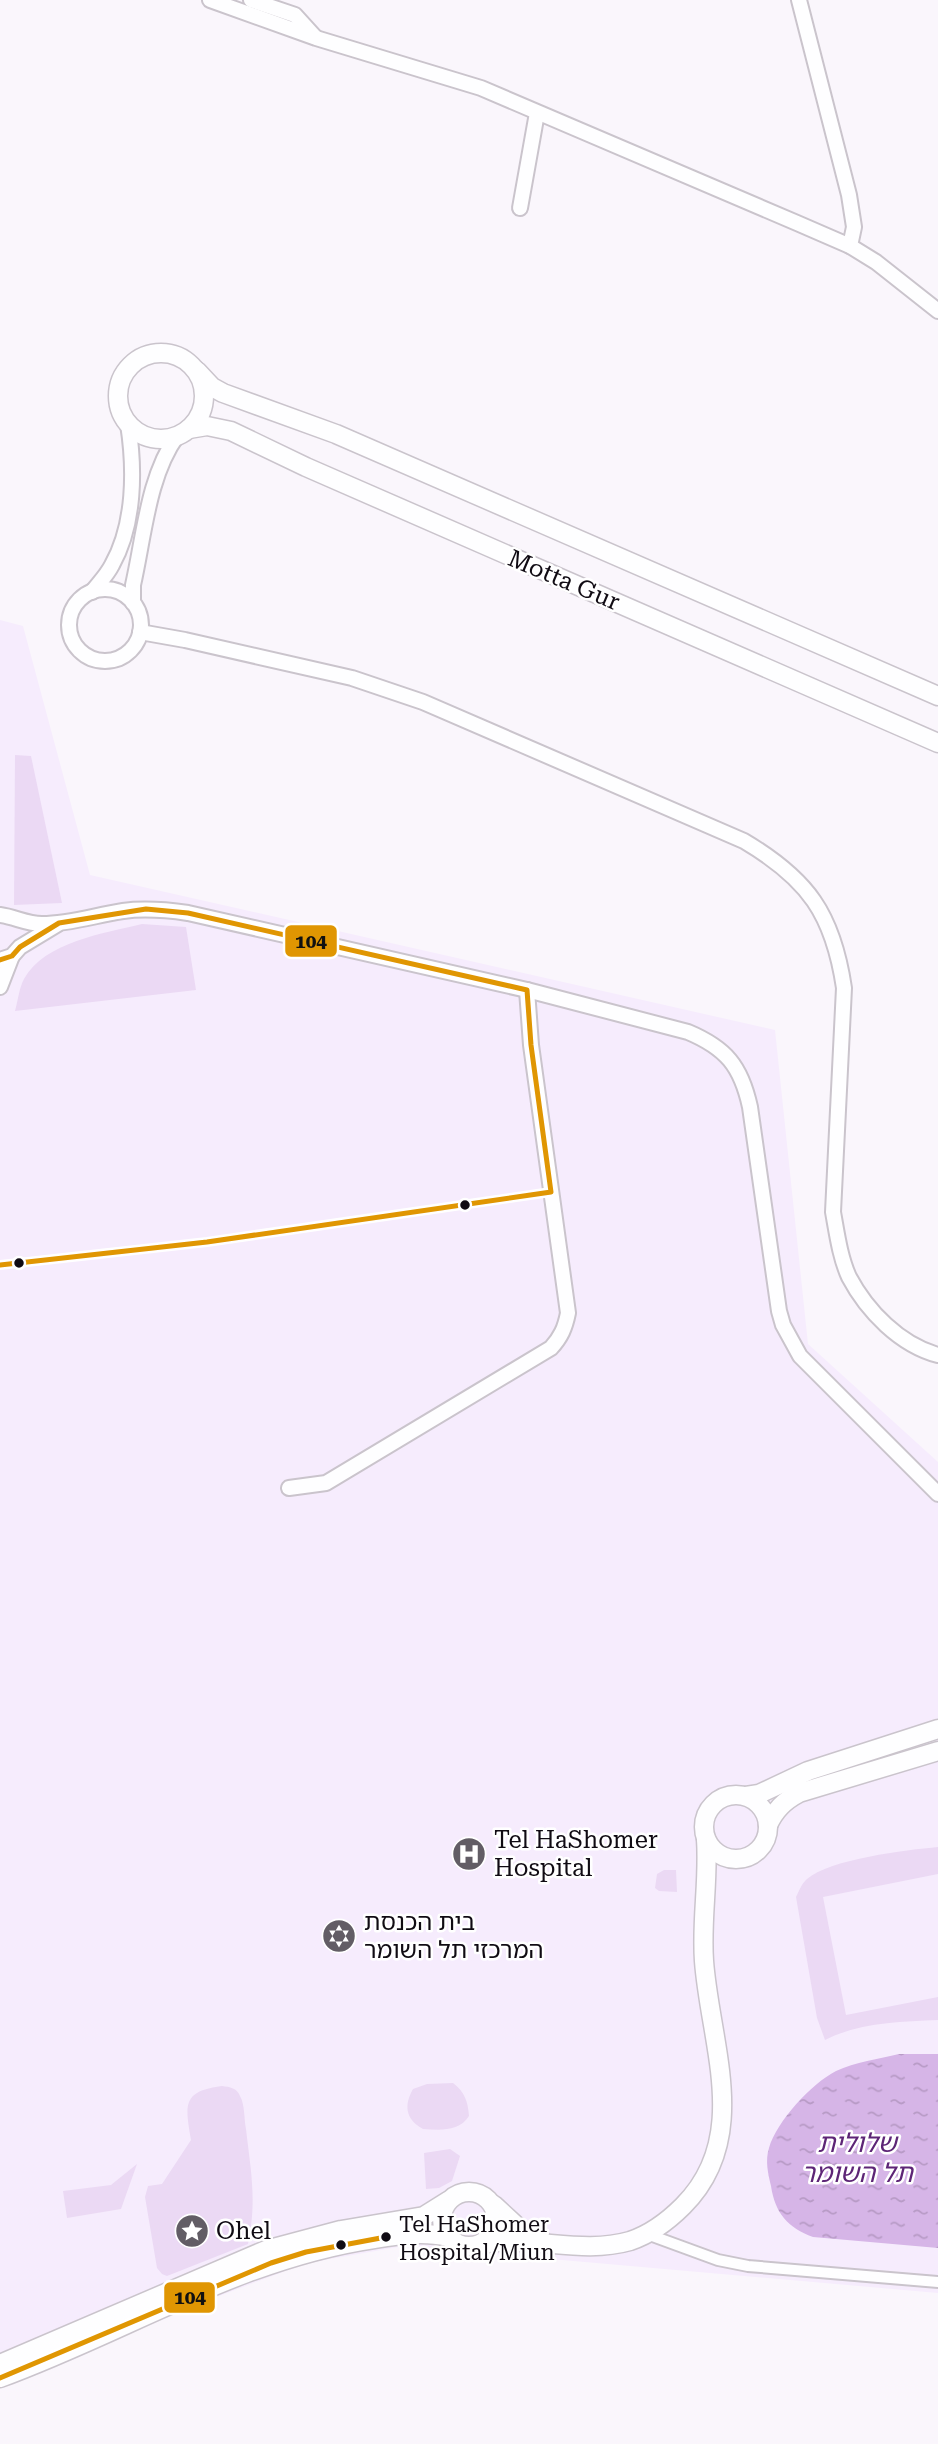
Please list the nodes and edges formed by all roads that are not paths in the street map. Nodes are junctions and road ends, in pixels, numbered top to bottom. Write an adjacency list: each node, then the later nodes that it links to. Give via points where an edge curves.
1 (210, 0): 4 (street)
2 (251, 0): 4 (street, via 295,15)
3 (799, 0): 7 (street, via 849,195 854,227)
4 (316, 38): 5 (street, via 481,88)
5 (537, 113): 6 (street); 7 (street)
6 (520, 208)
7 (850, 246): 8 (street)
8 (938, 311)
9 (197, 371): 10 (street, Motta Gur, via 167,353 146,355 134,362 119,386 118,400); 11 (street, via 205,393 202,413); 15 (street, Motta Gur, via 223,393 336,434)
10 (128, 424): 11 (street, Motta Gur, via 145,437); 12 (street, via 129,512 121,548)
11 (183, 433): 13 (street, via 167,451 156,479); 16 (street, Motta Gur, via 207,426 231,431)
12 (92, 592): 13 (street, via 116,591); 14 (street, via 79,600 70,617 72,639 81,652 94,659 117,659 134,646)
13 (133, 603): 14 (street)
14 (140, 632): 22 (street, via 352,678 423,702 744,841 795,877 816,902 829,928 844,988 834,1212 839,1246 849,1276 866,1304 905,1340)
15 (938, 696)
16 (938, 743)
17 (4, 916): 18 (street, via 26,923); 19 (street, via 19,928 21,940)
18 (59, 923): 19 (street); 21 (street, via 146,909 188,913)
19 (11, 954): 20 (street)
20 (0, 987)
21 (527, 990): 23 (street, via 568,1313 560,1339 326,1483); 24 (street, via 688,1032 705,1039 735,1064 750,1107 776,1289 787,1334 811,1369)
22 (938, 1355)
23 (289, 1488)
24 (938, 1494)
25 (938, 1729): 27 (street)
26 (938, 1751): 28 (street, via 799,1793 781,1805)
27 (746, 1796): 28 (street, via 761,1807); 29 (street, via 729,1795 713,1804 704,1820)
28 (768, 1825): 30 (street, via 759,1849)
29 (706, 1839): 30 (street, via 719,1855); 31 (street)
30 (740, 1859): 31 (street, via 723,1871)
31 (706, 1900): 34 (street, via 703,1946 723,2081 721,2126 702,2183 676,2214)
32 (489, 2200): 33 (street, via 463,2192); 36 (street, via 496,2224); 37 (street, via 520,2229)
33 (448, 2202): 35 (street, via 442,2219); 39 (street, via 424,2216 341,2230 266,2250)
34 (647, 2234): 37 (street, via 603,2246); 38 (street, via 748,2266)
35 (448, 2237): 36 (street, via 464,2246); 40 (street, via 398,2235 286,2258)
36 (482, 2244): 37 (street, via 510,2241)
37 (565, 2246)
38 (938, 2281)
39 (0, 2364)
40 (0, 2378)

